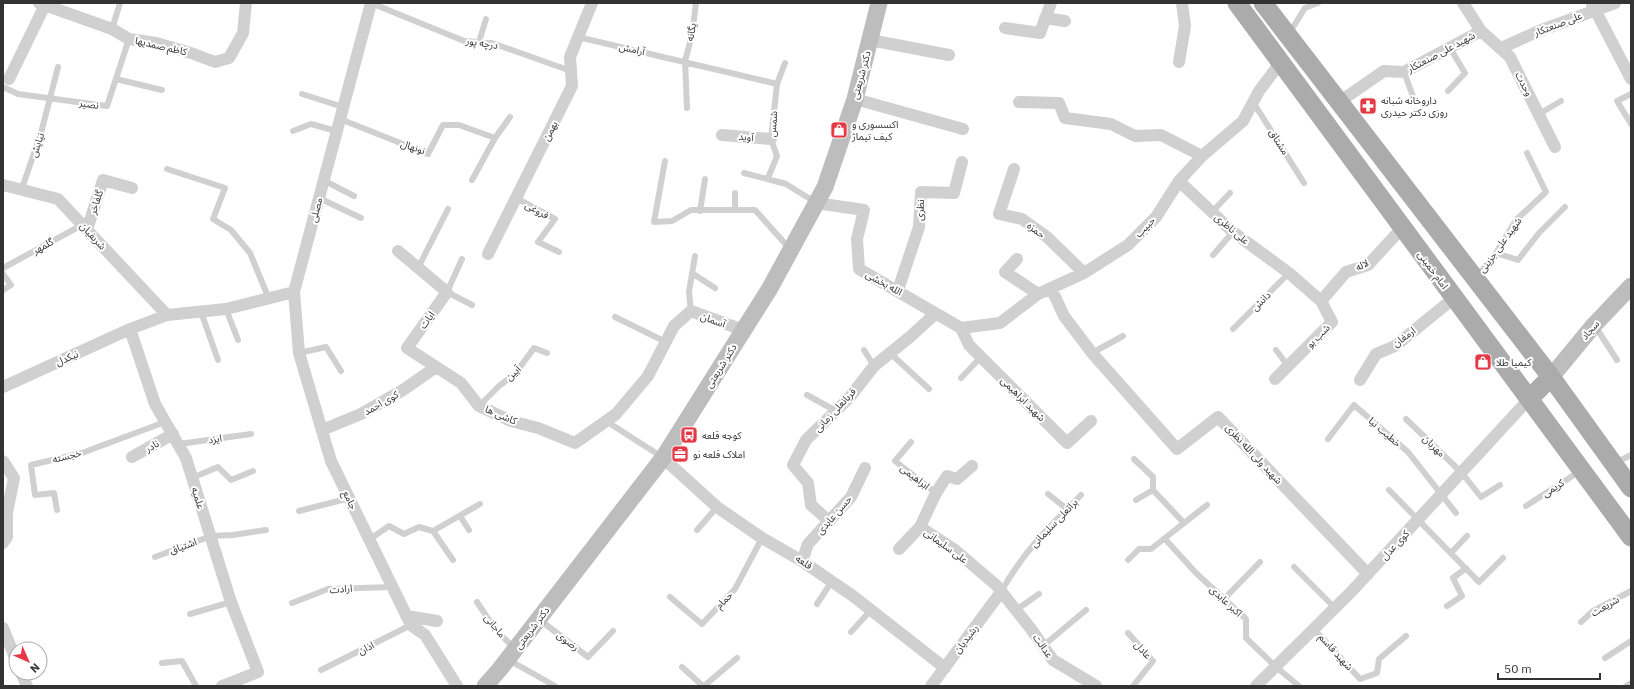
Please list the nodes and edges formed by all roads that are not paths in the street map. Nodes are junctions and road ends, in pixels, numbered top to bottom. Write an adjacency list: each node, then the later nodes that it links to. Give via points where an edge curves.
1 (120, 3): 20 (lane)
2 (246, 3): 25 (street, کاظم صمدیها, via 243,33 229,58 214,62 156,43)
3 (371, 3): 27 (lane, درچه پور, via 464,41); 53 (street, مصلی)
4 (592, 3): 24 (street, بهمن)
5 (696, 3): 31 (lane, یگانه)
6 (879, 3): 26 (main road, دکتر شریعتی)
7 (1051, 3): 17 (street)
8 (1182, 3): 32 (street, via 1185,26)
9 (1237, 3): 34 (main road, امام خمینی)
10 (1263, 3): 23 (main road)
11 (1318, 3): 15 (lane)
12 (1463, 3): 22 (street, وحدت)
13 (1615, 3): 16 (street, علی صنعتکار)
14 (42, 4): 20 (street, کاظم صمدیها); 40 (street)
15 (1306, 5): 23 (lane)
16 (1593, 7): 29 (street, علی صنعتکار); 39 (street)
17 (1045, 18): 19 (street); 21 (street, via 1040,33)
18 (486, 19): 27 (lane)
19 (1065, 21)
20 (112, 28): 25 (street, کاظم صمدیها)
21 (1005, 28)
22 (1481, 31): 28 (street, شهید علی صنعتکار); 29 (street, وحدت)
23 (1288, 35): 51 (main road)
24 (578, 37): 31 (lane, آرامش); 36 (street, بهمن, via 570,57)
25 (130, 39): 38 (lane, نصیر)
26 (870, 40): 30 (street); 47 (main road, دکتر شریعتی)
27 (479, 42): 36 (lane, درچه پور, via 492,43)
28 (1450, 48): 37 (street, شهید علی صنعتکار); 43 (lane, via 1465,73)
29 (1501, 48): 55 (street, وحدت, via 1510,57)
30 (949, 55)
31 (685, 61): 41 (lane); 54 (lane, یگانه)
32 (1179, 62)
33 (784, 63): 41 (lane, شمس)
34 (1280, 63): 50 (street, حبیب); 95 (main road, امام خمینی)
35 (58, 67): 46 (lane, نیایش)
36 (571, 71): 86 (street, بهمن, via 572,86)
37 (1404, 72): 51 (street, شهید علی صنعتکار, via 1384,71); 52 (lane)
38 (116, 79): 42 (lane); 46 (lane, نصیر, via 107,106)
39 (1631, 79)
40 (6, 83): 46 (lane, نصیر, via 18,94)
41 (777, 84): 64 (lane, شمس)
42 (162, 90)
43 (1448, 91)
44 (302, 94): 53 (lane)
45 (1631, 94): 58 (lane, via 1617,101)
46 (50, 98): 81 (lane, نیایش)
47 (854, 99): 59 (street); 87 (main road, دکتر شریعتی, via 825,187)
48 (1561, 100): 55 (lane)
49 (1019, 102): 67 (street, via 1058,103 1065,118 1111,124 1135,136 1162,135)
50 (1253, 102): 67 (street, حبیب, via 1243,121); 78 (lane, مشتاق)
51 (1339, 102): 112 (main road)
52 (1414, 102)
53 (343, 106): 57 (street, مصلی)
54 (687, 108)
55 (1539, 114): 65 (street, وحدت)
56 (510, 117): 63 (lane)
57 (340, 119): 61 (street, مصلی); 63 (lane, نونهال, via 428,154 443,126 459,125)
58 (1631, 124)
59 (962, 129)
60 (293, 131): 61 (lane, via 311,124)
61 (336, 131): 75 (street, مصلی)
62 (722, 135): 64 (street, آوید)
63 (495, 138): 76 (lane)
64 (771, 139): 73 (lane, شمس, via 777,156)
65 (1555, 147)
66 (1527, 153): 100 (lane, شهید علی جزینی, via 1546,192 1516,220)
67 (1202, 156): 77 (street, حبیب)
68 (666, 161): 91 (lane, via 654,222 672,221 691,210)
69 (962, 162): 117 (street, نظری, via 954,193 921,192 919,227)
70 (167, 169): 121 (lane, via 225,188 213,219 231,230 250,253)
71 (1014, 169): 109 (street, حمزه, via 999,214 1022,219 1047,237)
72 (744, 173): 73 (lane)
73 (768, 178): 87 (lane, via 786,184)
74 (705, 179): 91 (lane)
75 (323, 180): 84 (lane); 85 (street, مصلی)
76 (472, 180)
77 (1178, 181): 92 (street, علی ناظری); 109 (street, حبیب, via 1156,217 1128,245)
78 (1304, 183)
79 (3, 185): 81 (street, شریفیان)
80 (132, 188): 94 (street, گلفاخر, via 103,180)
81 (21, 191): 94 (street, شریفیان, via 58,199)
82 (735, 193): 90 (lane)
83 (1230, 193): 92 (lane)
84 (354, 196)
85 (318, 198): 93 (lane); 118 (street, مصلی)
86 (516, 198): 99 (lane, فروغی, via 555,219 538,242); 101 (street, بهمن)
87 (816, 203): 97 (main road, دکتر شریعتی); 117 (street, الله بخشی, via 864,210 857,239 859,269)
88 (1565, 207): 100 (lane, via 1539,232 1518,260)
89 (448, 209): 107 (lane)
90 (735, 209): 91 (lane); 97 (lane, via 755,210)
91 (700, 211)
92 (1212, 212): 96 (street, علی ناظری)
93 (361, 218)
94 (85, 228): 106 (lane, گلمهر); 129 (street, شریفیان)
95 (1402, 228): 122 (main road, امام خمینی); 123 (street, لاله, via 1368,264 1346,272)
96 (1233, 232): 102 (lane); 110 (street, علی ناظری)
97 (791, 250): 135 (main road, دکتر شریعتی)
98 (398, 251): 107 (street)
99 (559, 252)
100 (1496, 253): 112 (lane, شهید علی جزینی)
101 (488, 254)
102 (1213, 255)
103 (695, 256): 108 (lane, آسمان)
104 (462, 259): 119 (lane, ایات)
105 (1016, 259): 120 (street, via 1005,272)
106 (3, 268)
107 (418, 268): 119 (street)
108 (692, 273): 114 (lane); 126 (lane, آسمان, via 689,292)
109 (1084, 273): 115 (street, حبیب)
110 (1289, 273): 123 (street, شب بو); 134 (lane, دانش)
111 (3, 274): 116 (lane, via 11,285)
112 (1476, 279): 153 (main road)
113 (1631, 286): 131 (main road, سجاد)
114 (715, 288)
115 (1051, 288): 120 (street, حبیب); 144 (street, شهید ولی الله نظری, via 1064,316)
116 (3, 290)
117 (898, 290): 128 (street, الله بخشی)
118 (294, 292): 121 (street); 142 (street, جامع)
119 (448, 292): 124 (lane); 139 (street, ایات)
120 (1038, 294): 132 (street, حبیب, via 1000,323)
121 (269, 298): 125 (street)
122 (1454, 298): 156 (street, ارمغان, via 1395,346 1376,354); 160 (main road, امام خمینی)
123 (1320, 301): 150 (street, شب بو, via 1332,322)
124 (472, 305)
125 (226, 309): 127 (street); 137 (lane)
126 (691, 311): 135 (street, آسمان); 138 (street, کاشی ها, via 674,326)
127 (201, 312): 129 (street); 147 (lane)
128 (935, 314): 132 (street, الله بخشی); 143 (street, قربانعلی زمانی)
129 (167, 315): 133 (street)
130 (615, 317): 138 (lane)
131 (1594, 325): 148 (lane); 153 (main road, سجاد)
132 (961, 328): 146 (street, شهید ابراهیمی, via 969,344)
133 (130, 329): 157 (street, نیکدل); 166 (street, علمیه, via 155,404)
134 (1233, 329)
135 (744, 330): 174 (main road, دکتر شریعتی)
136 (1123, 336): 144 (lane)
137 (238, 340)
138 (666, 342): 164 (street, کاشی ها, via 648,376 616,414)
139 (407, 348): 151 (street, کاشی ها)
140 (864, 350): 149 (lane)
141 (1276, 350): 150 (lane)
142 (299, 353): 152 (lane, via 326,347); 167 (street, جامع)
143 (890, 353): 149 (street, قربانعلی زمانی); 158 (lane)
144 (1092, 353): 228 (street, شهید ولی الله نظری, via 1178,449 1218,416)
145 (547, 354): 161 (lane, آیین, via 534,348 515,374)
146 (981, 357): 154 (lane); 165 (street, شهید ابراهیمی, via 1067,443)
147 (218, 360)
148 (1616, 360)
149 (874, 366): 162 (street, قربانعلی زمانی)
150 (1288, 366): 155 (street, شب بو)
151 (436, 367): 161 (street, کاشی ها, via 461,383); 167 (street, کوی احمد, via 361,414)
152 (341, 371)
153 (1551, 377): 160 (main road); 177 (main road)
154 (961, 378)
155 (1275, 379)
156 (1360, 380)
157 (3, 387)
158 (929, 389)
159 (807, 395): 162 (lane)
160 (1529, 399): 180 (main road, امام خمینی); 182 (street, کوی عدل)
161 (478, 406): 164 (street, کاشی ها, via 510,421 538,428 575,443)
162 (836, 411): 204 (street, قربانعلی زمانی, via 806,440 793,465 808,483 811,505)
163 (1406, 419): 182 (lane, مهربان)
164 (606, 421): 174 (lane)
165 (1091, 421)
166 (165, 422): 169 (street, علمیه); 199 (lane, خجسته, via 82,453 31,465 35,495 54,493)
167 (322, 430): 192 (street, جامع, via 331,460)
168 (251, 434): 169 (lane, ایزد)
169 (176, 439): 173 (street, نادر); 183 (street, علمیه, via 186,458)
170 (1328, 439): 191 (lane, خطیب نیا, via 1354,405 1408,452)
171 (911, 442): 188 (lane, ابراهیمی, via 895,461)
172 (1631, 455): 177 (lane)
173 (132, 457)
174 (663, 458): 197 (street, قلعه); 246 (main road, دکتر شریعتی)
175 (1134, 459): 186 (lane, via 1153,477)
176 (3, 461): 217 (street, via 14,478 7,513 7,537)
177 (1614, 464): 185 (main road)
178 (972, 466): 188 (street, علی سلیمانی, via 957,479 947,476)
179 (865, 468): 204 (street, حسن عابدی, via 851,497)
180 (1581, 470): 196 (lane, کریمی); 213 (main road, امام خمینی)
181 (253, 471): 183 (lane, via 231,480 218,467)
182 (1462, 472): 184 (lane, مهربان, via 1481,497); 191 (street, کوی عدل)
183 (192, 478): 211 (street, علمیه)
184 (1500, 485)
185 (1631, 488)
186 (1152, 490): 193 (lane); 205 (lane)
187 (1389, 490): 203 (lane)
188 (936, 493): 206 (street, علی سلیمانی)
189 (1048, 494): 198 (lane)
190 (1081, 495): 198 (lane, براتعلی سلیمانی)
191 (1441, 495): 201 (lane); 203 (street, کوی عدل)
192 (350, 498): 200 (lane); 216 (street, جامع)
193 (1136, 500)
194 (480, 504): 202 (lane)
195 (1207, 505): 205 (lane)
196 (1526, 506)
197 (717, 507): 209 (lane); 214 (street, قلعه)
198 (1067, 509): 232 (lane, براتعلی سلیمانی, via 1040,536 1011,574)
199 (57, 510)
200 (299, 511)
201 (1456, 513)
202 (460, 516): 208 (lane); 210 (lane)
203 (1418, 519): 219 (lane); 228 (street, کوی عدل)
204 (829, 521): 224 (street, حسن عابدی, via 808,544)
205 (1184, 523): 215 (lane)
206 (920, 527): 218 (street); 232 (street, علی سلیمانی, via 955,550)
207 (266, 530): 211 (lane, اشتیاق)
208 (469, 530)
209 (696, 530)
210 (433, 531): 216 (lane, via 418,527 404,534 389,526); 222 (lane)
211 (211, 536): 220 (lane, اشتیاق); 236 (street, علمیه)
212 (1467, 536): 219 (lane)
213 (1631, 537)
214 (762, 538): 224 (street, قلعه); 234 (lane, حمام, via 735,589 702,624)
215 (1165, 539): 223 (lane, via 1151,549 1139,549); 235 (lane, اکبر عابدی)
216 (370, 540): 230 (street, جامع)
217 (3, 543)
218 (899, 549)
219 (1452, 553): 227 (lane)
220 (155, 557)
221 (1503, 558): 227 (lane, via 1479,582)
222 (454, 560)
223 (1128, 560)
224 (802, 561): 229 (street, قلعه)
225 (1260, 562): 235 (lane)
226 (1294, 568): 241 (lane)
227 (1466, 568): 240 (lane, via 1452,578 1462,596)
228 (1368, 574): 241 (street, کوی عدل)
229 (832, 582): 239 (lane); 242 (street, قلعه)
230 (392, 587): 238 (lane, ارادت, via 328,589); 247 (street, جامع)
231 (1631, 591): 249 (lane, شریعت, via 1593,611)
232 (1001, 592): 243 (street, عدالت); 265 (street, رشیدیان)
233 (1040, 594): 243 (lane)
234 (670, 597)
235 (1224, 599): 264 (lane, اکبر عابدی, via 1246,619 1246,638)
236 (231, 602): 245 (lane); 269 (street, علمیه, via 258,672)
237 (477, 602): 259 (lane, ماجانی)
238 (292, 603)
239 (817, 604)
240 (1447, 606)
241 (1335, 608): 251 (street, کوی عدل)
242 (871, 610): 253 (lane); 265 (street, قلعه)
243 (1016, 610): 258 (street, عدالت)
244 (1086, 610): 258 (lane)
245 (190, 614)
246 (539, 619): 252 (lane, رضوی, via 588,657); 259 (main road, دکتر شریعتی)
247 (409, 621): 248 (street); 266 (lane, اذان); 270 (street, جامع, via 425,635)
248 (437, 621)
249 (1581, 622)
250 (3, 628): 256 (street)
251 (1314, 629): 255 (lane, شهید قاسم, via 1360,679 1377,673 1379,659); 264 (street, کوی عدل)
252 (613, 631)
253 (851, 632)
254 (1128, 633): 276 (lane, عادل, via 1153,661)
255 (1406, 636)
256 (8, 641)
257 (1631, 641): 261 (lane)
258 (1043, 646): 275 (street, عدالت, via 1053,660)
259 (512, 654): 271 (main road, دکتر شریعتی); 272 (lane, ماجانی)
260 (737, 658): 273 (lane)
261 (1605, 658)
262 (162, 663): 268 (lane, via 182,661)
263 (682, 667): 273 (lane)
264 (1276, 667): 277 (street, کوی عدل); 278 (lane, اکبر عابدی)
265 (945, 668): 274 (street, رشیدیان)
266 (321, 670)
267 (1631, 684): 279 (lane)
268 (196, 686)
269 (222, 686)
270 (457, 686)
271 (485, 686)
272 (555, 686)
273 (703, 686)
274 (931, 686)
275 (1096, 686)
276 (1133, 686)
277 (1256, 686)
278 (1299, 686)
279 (1626, 686)

